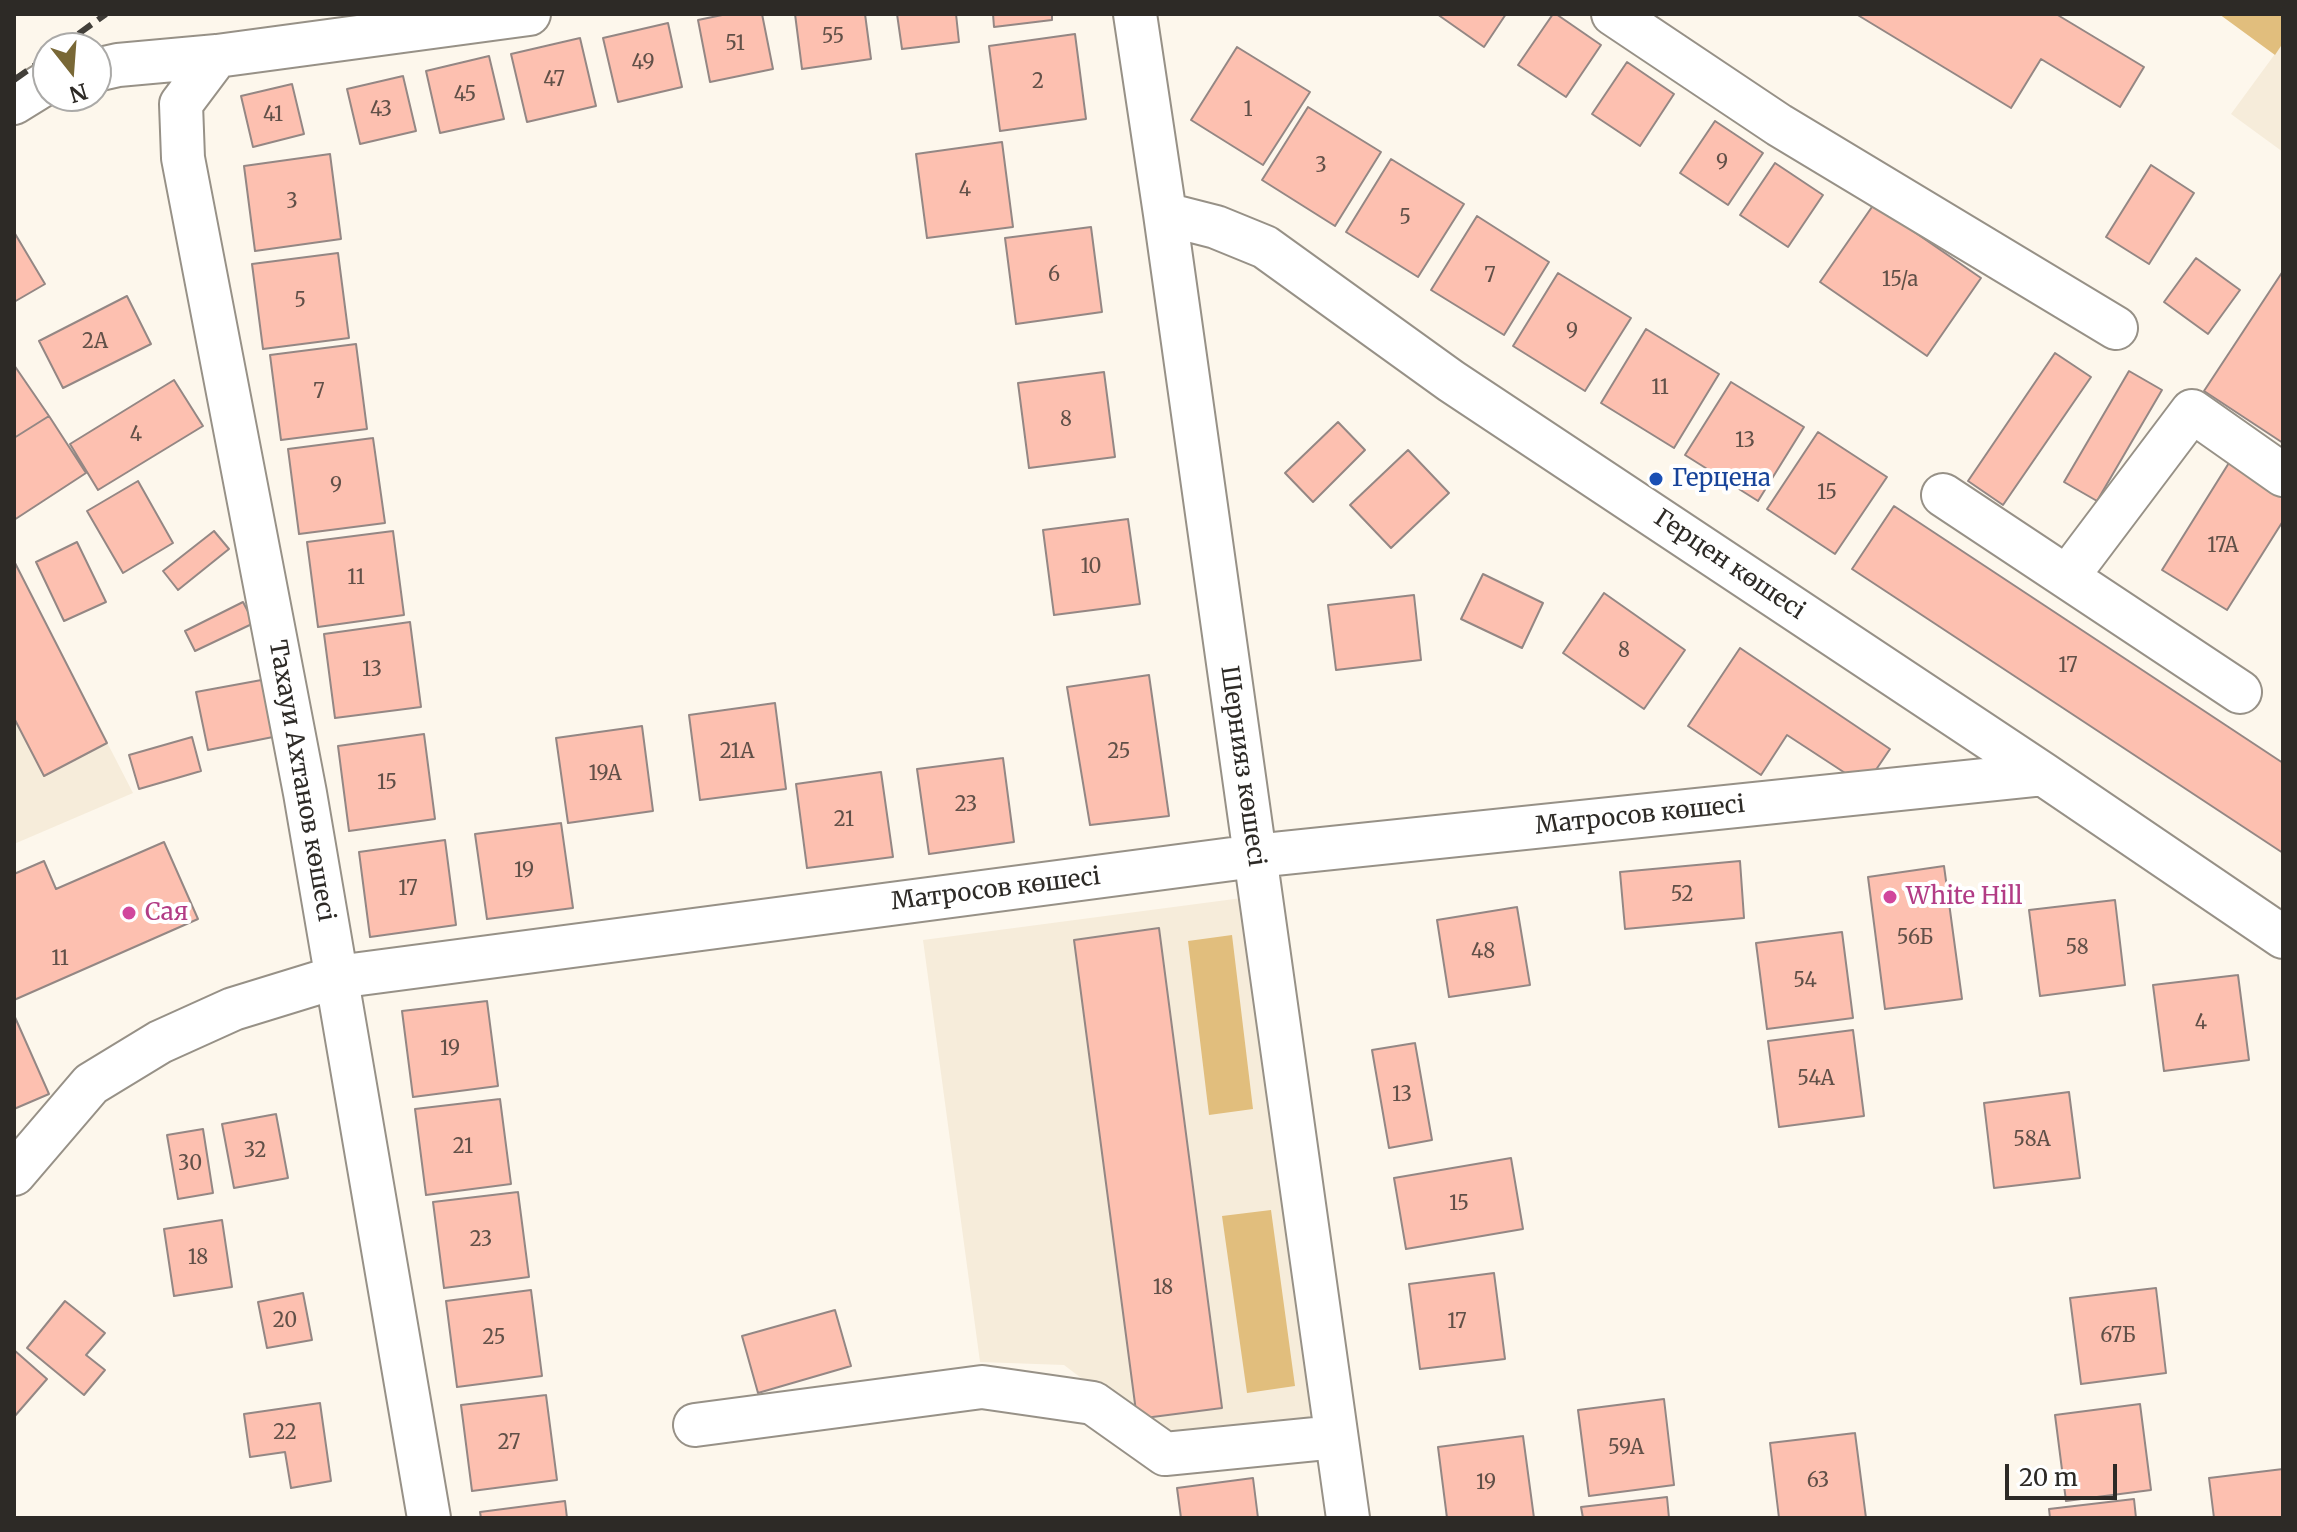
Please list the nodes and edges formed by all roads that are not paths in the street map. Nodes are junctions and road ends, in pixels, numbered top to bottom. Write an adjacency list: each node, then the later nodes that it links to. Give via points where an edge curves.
1 (529, 14): 4 (street)
2 (1135, 14): 8 (street, Шернияз көшесі)
3 (1613, 14): 9 (street, via 1779,125)
4 (217, 56): 5 (street); 17 (street, Тахауи Ахтанов көшесі, via 181,104 183,158)
5 (112, 66)
6 (32, 92): 7 (street)
7 (14, 103)
8 (1165, 214): 14 (street, Герцен көшесі, via 1265,247 1451,381); 15 (street, Шернияз көшесі)
9 (2116, 328)
10 (2283, 475): 12 (street, via 2192,411)
11 (1943, 495): 12 (street)
12 (2067, 577): 13 (street)
13 (2240, 692)
14 (2043, 774): 15 (street, Матросов көшесі); 16 (street, Герцен көшесі)
15 (1255, 856): 17 (street, Матросов көшесі); 20 (street, Шернияз көшесі)
16 (2277, 921)
17 (337, 977): 18 (street, Матросов көшесі, via 233,1009 160,1042 91,1084); 21 (street, Тахауи Ахтанов көшесі)
18 (14, 1174)
19 (695, 1425): 20 (street, via 982,1387 1093,1403 1165,1454)
20 (1336, 1437): 22 (street, Шернияз көшесі)
21 (429, 1518)
22 (1348, 1518)

